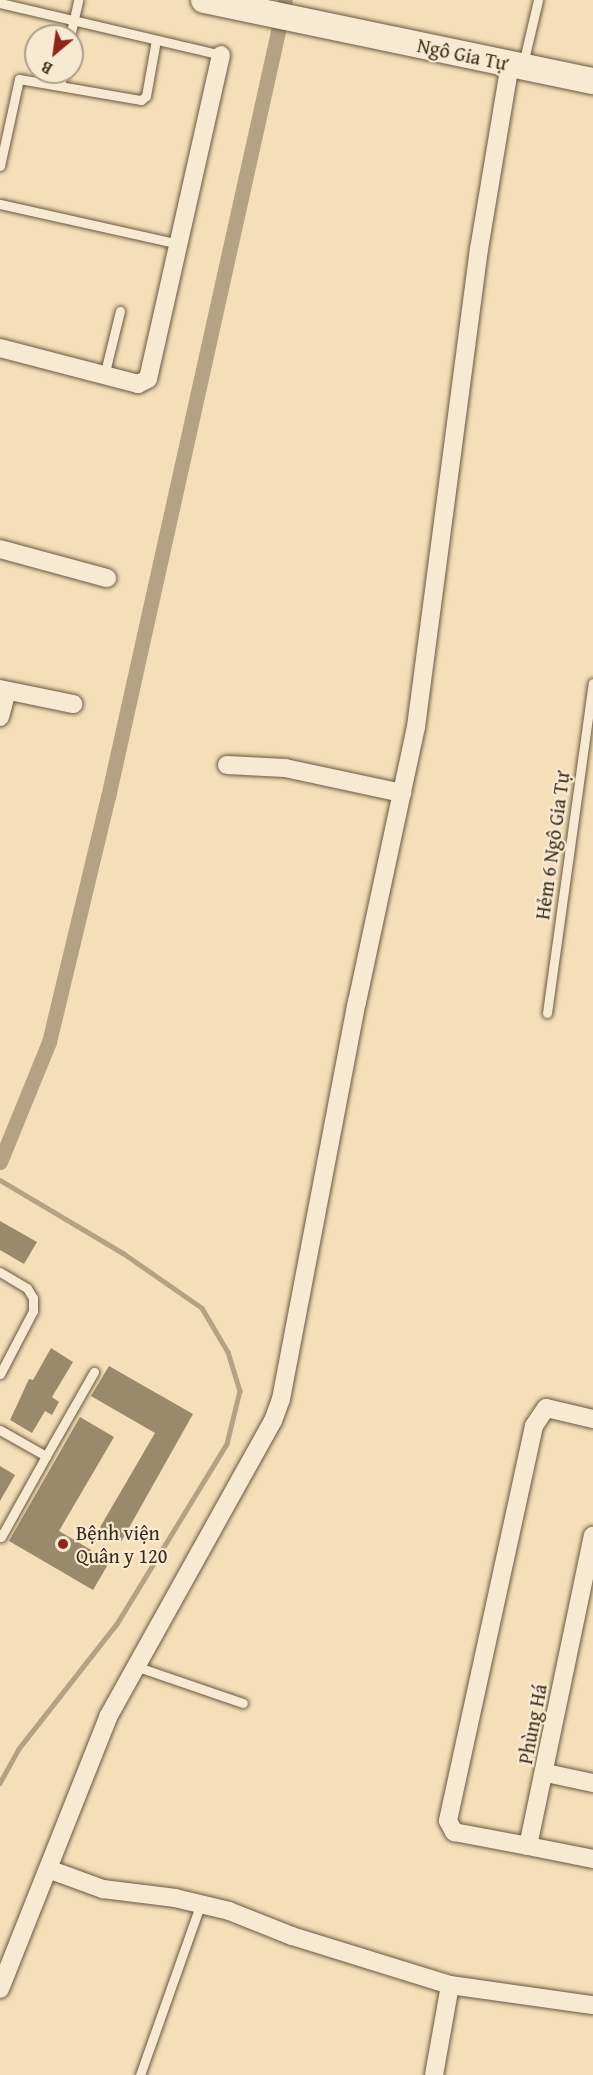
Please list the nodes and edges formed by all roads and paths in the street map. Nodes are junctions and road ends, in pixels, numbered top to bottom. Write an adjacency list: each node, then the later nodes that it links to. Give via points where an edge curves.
1 (78, 0): 5 (lane)
2 (204, 0): 9 (main road, Ngô Gia Tự)
3 (538, 0): 9 (lane)
4 (0, 3): 5 (lane)
5 (74, 20): 6 (lane); 7 (lane)
6 (73, 24)
7 (156, 40): 8 (lane); 11 (lane, via 146,96 141,100)
8 (222, 55): 14 (street)
9 (516, 65): 10 (main road, Ngô Gia Tự); 26 (street, via 476,268 422,692)
10 (593, 81)
11 (60, 86): 12 (lane, via 18,80)
12 (0, 166)
13 (0, 204): 14 (lane)
14 (179, 244): 17 (street, via 148,379 138,384)
15 (120, 311): 17 (lane)
16 (0, 348): 17 (street)
17 (104, 376)
18 (0, 549): 19 (street)
19 (107, 578)
20 (593, 683): 27 (lane, Hẻm 6 Ngô Gia Tự)
21 (3, 690): 22 (street); 23 (street)
22 (73, 704)
23 (0, 717)
24 (226, 765): 26 (street, via 278,767)
25 (308, 780): 26 (street, via 375,795)
26 (395, 792): 36 (street, via 278,1411)
27 (547, 1013)
28 (0, 1272): 30 (lane, via 27,1288 33,1298 33,1311)
29 (94, 1372): 33 (lane)
30 (0, 1374)
31 (593, 1419): 40 (street, via 546,1408 534,1426 448,1821 454,1832)
32 (0, 1430): 33 (lane)
33 (46, 1456): 35 (lane)
34 (593, 1536): 38 (street, Phùng Há)
35 (1, 1537)
36 (134, 1666): 37 (lane); 42 (street, via 108,1717)
37 (243, 1703)
38 (546, 1773): 39 (street); 40 (street, Phùng Há)
39 (593, 1783)
40 (528, 1846): 41 (street)
41 (593, 1859)
42 (48, 1869): 43 (street, via 103,1889); 45 (street)
43 (201, 1903): 44 (street); 47 (lane)
44 (450, 1985): 46 (street); 48 (street)
45 (0, 1989)
46 (593, 2005)
47 (140, 2075)
48 (435, 2075)

